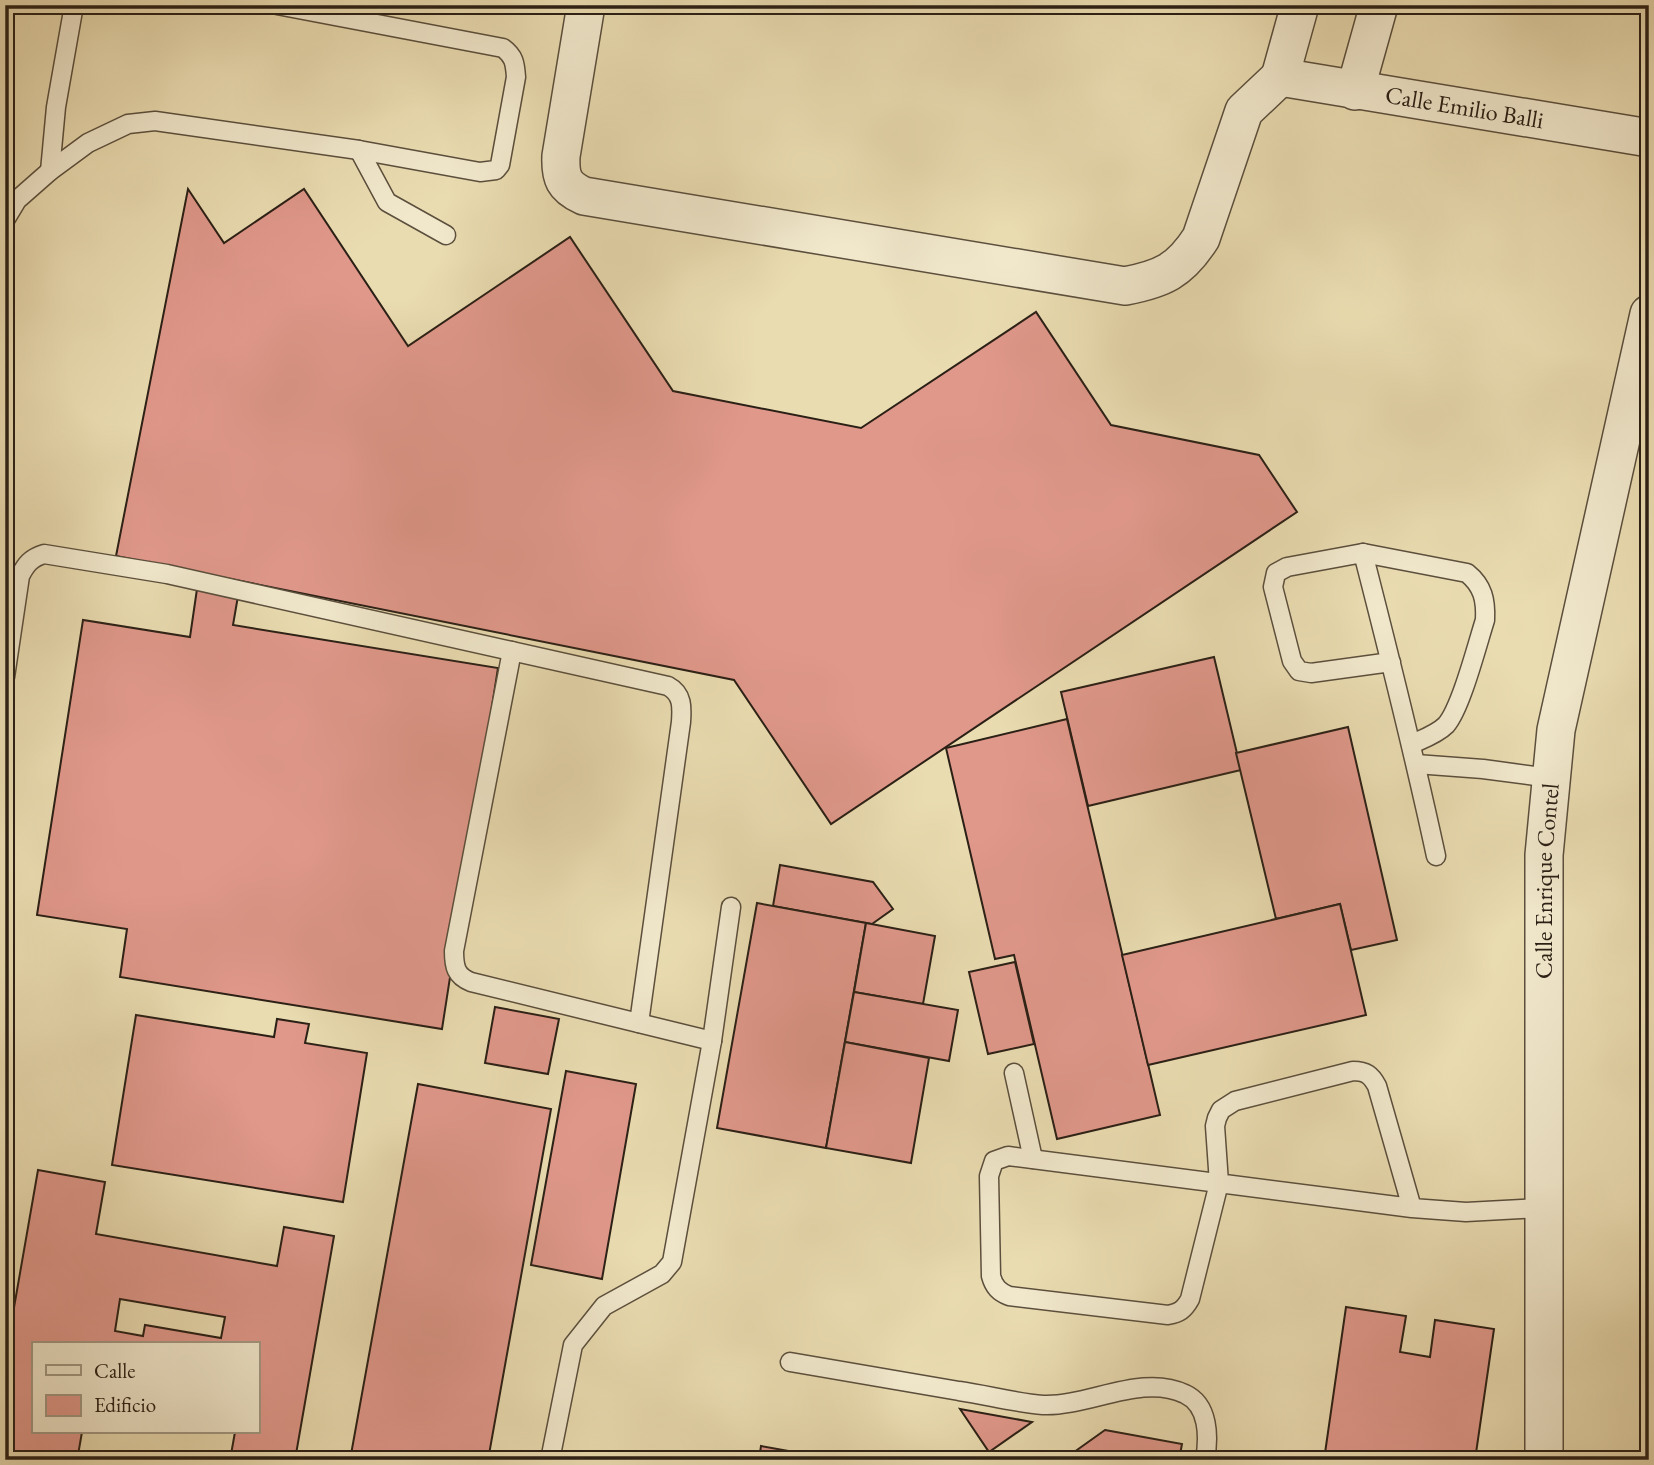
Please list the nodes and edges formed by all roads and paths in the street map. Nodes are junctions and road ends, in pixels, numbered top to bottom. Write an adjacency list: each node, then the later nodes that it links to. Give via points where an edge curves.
1 (74, 5): 10 (lane)
2 (277, 5): 9 (lane, via 494,46 511,54 516,76 503,157 496,170 480,172)
3 (586, 5): 6 (street, via 560,170 564,184 584,196 1125,286 1174,271 1190,256 1201,239 1244,111)
4 (1300, 5): 6 (street)
5 (1379, 5): 7 (street)
6 (1280, 77): 7 (street, Calle Emilio Balli)
7 (1355, 91): 8 (street, Calle Emilio Balli)
8 (1649, 138)
9 (359, 150): 10 (lane, via 155,121 128,124 88,142); 12 (lane, via 387,202)
10 (50, 172): 11 (lane, via 17,200)
11 (5, 220)
12 (446, 234)
13 (1649, 314): 20 (street, Calle Enrique Contel, via 1556,730)
14 (1363, 553): 16 (lane); 16 (lane, via 1287,567 1276,573 1273,587 1295,666 1304,673); 18 (lane, via 1467,573 1483,591 1485,620 1455,712 1445,726)
15 (512, 651): 17 (lane, via 167,574 44,554 25,565 20,576); 23 (lane, via 668,686 679,696 681,722); 23 (lane, via 454,951 456,971 471,982)
16 (1391, 662): 18 (lane)
17 (5, 677)
18 (1412, 744): 19 (lane)
19 (1416, 764): 20 (lane); 21 (lane)
20 (1550, 778): 28 (street, Calle Enrique Contel, via 1544,855)
21 (1436, 856)
22 (731, 907): 24 (lane)
23 (639, 1023): 24 (lane)
24 (712, 1041): 31 (lane, via 672,1262 662,1273 604,1306 573,1345)
25 (1014, 1073): 26 (lane)
26 (1033, 1159): 27 (lane); 27 (lane, via 1008,1156 994,1161 990,1168 991,1276 994,1286 1009,1296 1178,1313 1190,1300)
27 (1219, 1183): 29 (lane); 29 (lane, via 1215,1126 1227,1105 1363,1071 1377,1086)
28 (1542, 1208): 29 (lane); 33 (street, Calle Enrique Contel)
29 (1412, 1209)
30 (790, 1362): 32 (lane, via 1042,1405 1085,1401 1128,1388 1169,1389 1198,1402 1206,1424)
31 (550, 1460)
32 (1205, 1460)
33 (1544, 1460)

